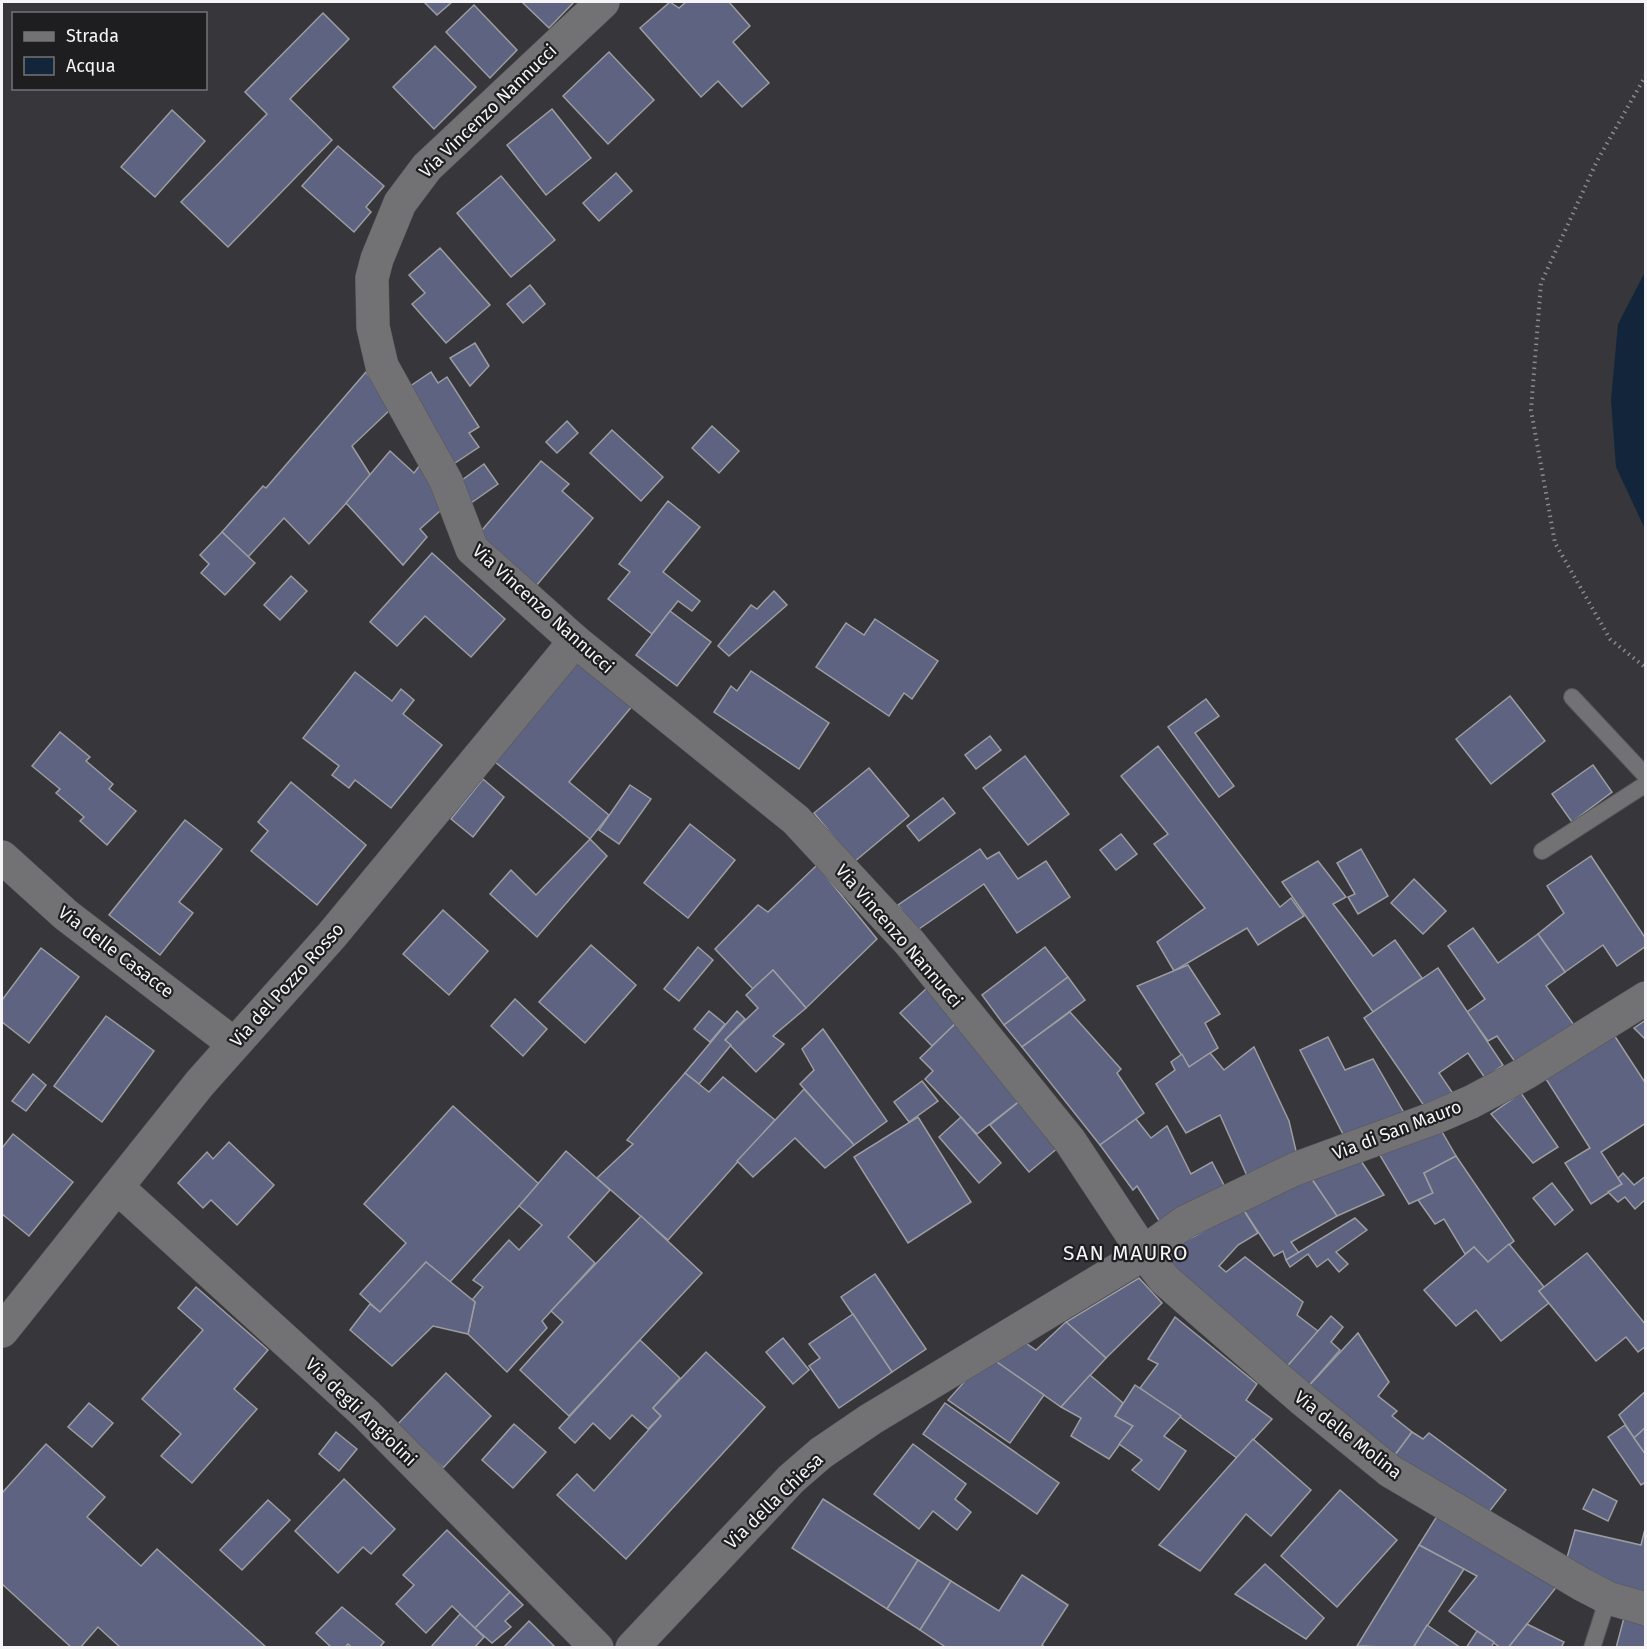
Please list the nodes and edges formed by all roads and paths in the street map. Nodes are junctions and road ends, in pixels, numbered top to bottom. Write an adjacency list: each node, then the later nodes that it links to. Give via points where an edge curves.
1 (603, 2): 3 (street, Via Vincenzo Nannucci, via 446,148 413,185 390,222 372,278 373,327 382,366 446,481 472,549)
2 (1646, 75): 4 (path, via 1597,161 1541,283 1530,410 1555,543 1610,639)
3 (575, 641): 11 (street, Via del Pozzo Rosso, via 332,935); 13 (street, Via Vincenzo Nannucci, via 796,820 910,944 1070,1141)
4 (1646, 668)
5 (1572, 697): 6 (lane)
6 (1646, 776)
7 (1646, 784): 8 (lane)
8 (1542, 851)
9 (2, 857): 11 (street, Via delle Casacce, via 66,915)
10 (1646, 998): 13 (street, Via di San Mauro, via 1524,1074 1471,1102 1295,1169 1185,1222)
11 (234, 1044): 12 (street, Via del Pozzo Rosso)
12 (117, 1186): 14 (street, Via del Pozzo Rosso); 18 (street, Via degli Angiolini, via 366,1414)
13 (1144, 1253): 15 (street, Via di San Mauro); 16 (street, Via delle Molina, via 1164,1279 1390,1471)
14 (2, 1331)
15 (937, 1380): 19 (street, Via della Chiesa, via 872,1419 806,1466)
16 (1608, 1598): 17 (street, Via delle Molina); 20 (lane)
17 (1646, 1609)
18 (597, 1647)
19 (632, 1647)
20 (1592, 1647)

